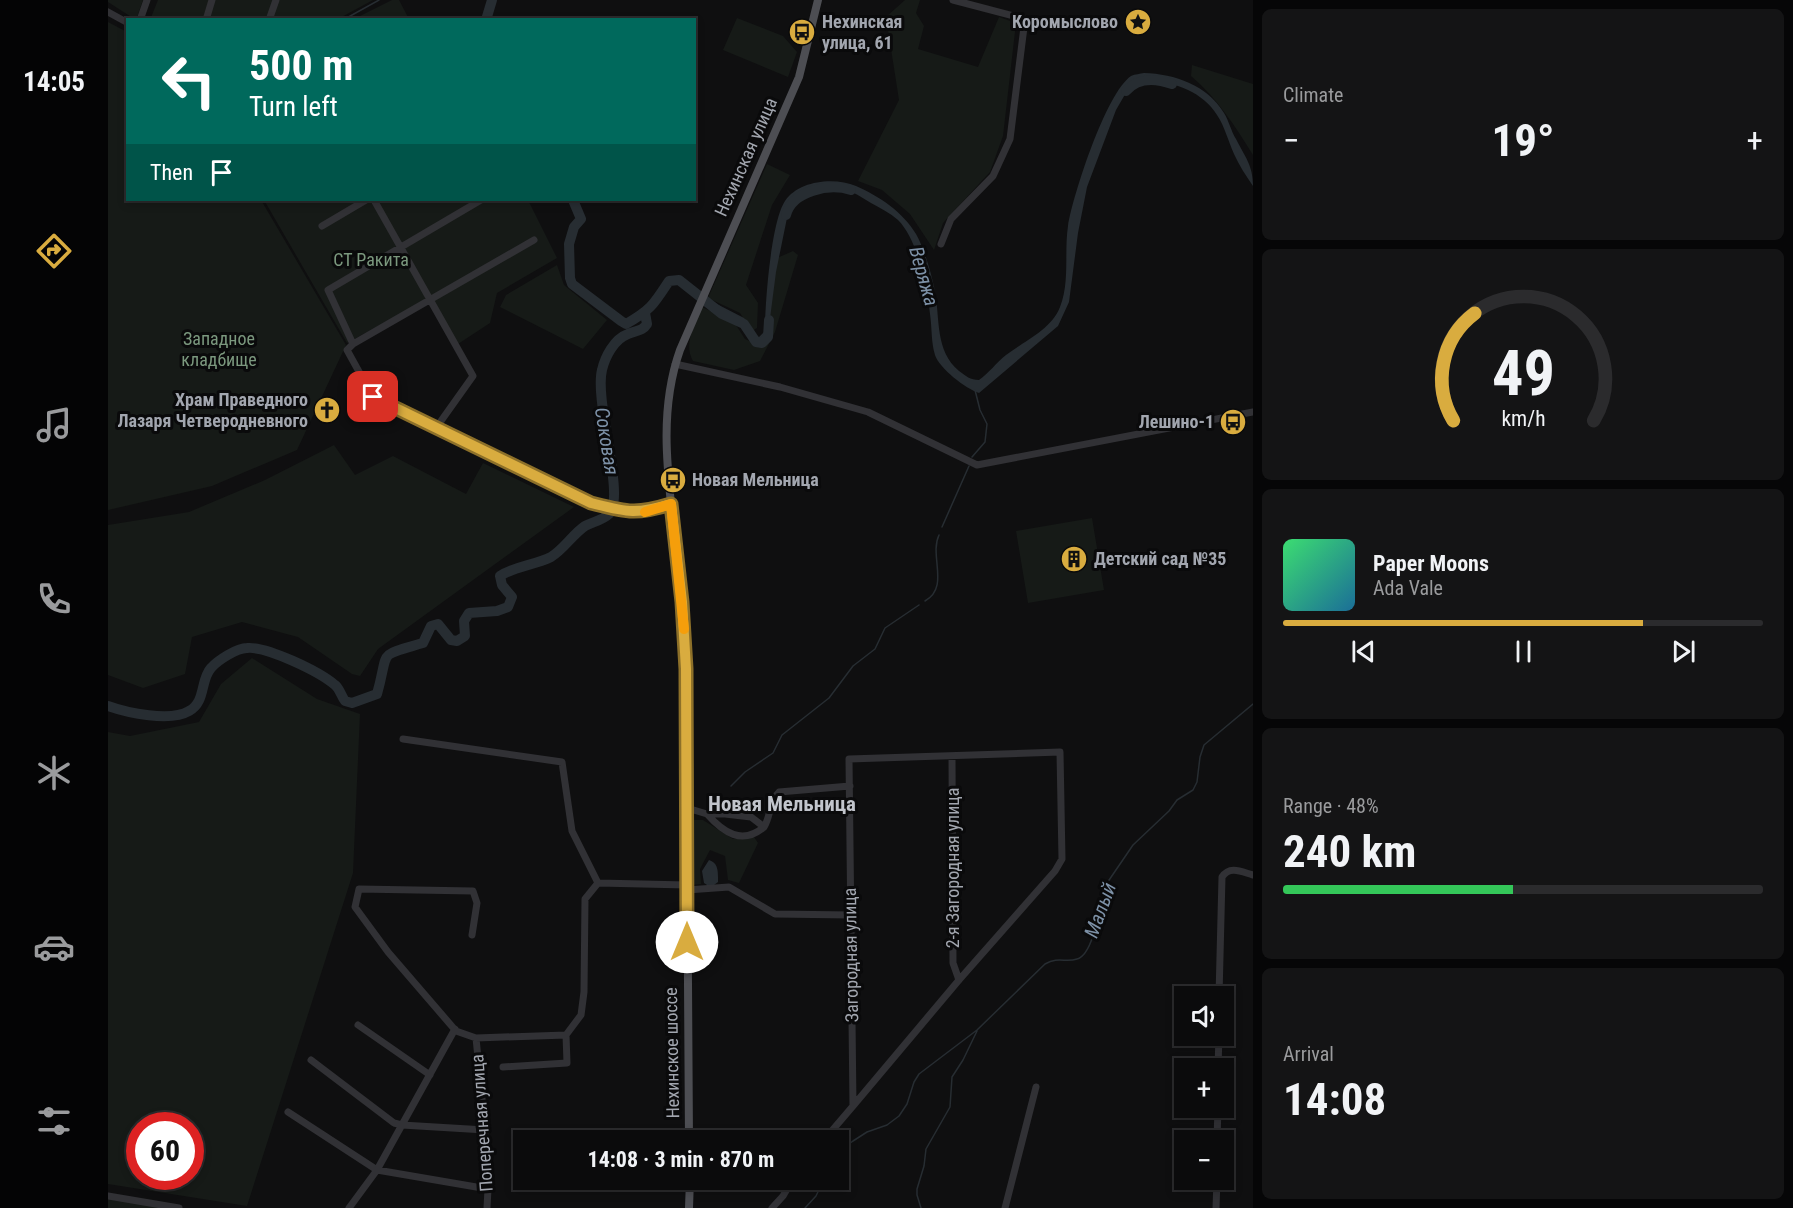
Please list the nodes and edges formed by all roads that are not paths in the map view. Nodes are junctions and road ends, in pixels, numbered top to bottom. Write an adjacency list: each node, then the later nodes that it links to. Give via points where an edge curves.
1 (147, 0): 7 (street)
2 (212, 0): 8 (street)
3 (276, 0): 9 (street)
4 (818, 0): 19 (main road, Нехинская улица, via 799,77)
5 (953, 0): 16 (street, via 1025,19 1010,139 993,176 951,219)
6 (108, 12): 10 (street)
7 (141, 18)
8 (207, 18)
9 (271, 18)
10 (126, 22)
11 (364, 201): 14 (street)
12 (375, 201): 17 (street)
13 (479, 201): 17 (street)
14 (322, 226)
15 (534, 240): 18 (street)
16 (941, 244)
17 (401, 248): 18 (street); 20 (street, via 328,290)
18 (430, 301): 20 (street); 23 (street, via 473,376)
19 (691, 323): 21 (main road, Нехинское шоссе)
20 (353, 344): 23 (street, via 347,350 373,397)
21 (675, 364): 22 (street, via 780,387 868,412 977,465); 24 (main road, Нехинское шоссе, via 665,422)
22 (1253, 412)
23 (436, 428): 24 (street, via 591,503 629,512)
24 (671, 504): 28 (main road, Нехинское шоссе, via 685,636)
25 (403, 739): 32 (street, via 562,762 572,831)
26 (952, 756): 27 (street, Загородная улица, via 849,759); 36 (street, 2-я Загородная улица, via 953,963); 36 (street, via 1060,752 1062,859)
27 (850, 786): 30 (street, via 779,792); 34 (street, Загородная улица)
28 (687, 808): 29 (street); 33 (main road, Нехинское шоссе)
29 (707, 814): 30 (street, via 751,817); 30 (street, via 733,835 755,835)
30 (764, 827)
31 (1253, 875): 37 (street, via 1226,871 1221,880)
32 (598, 883): 33 (street); 40 (street, via 585,899 581,1015)
33 (687, 888): 34 (street, via 729,887 766,910 783,915); 50 (main road, Нехинское шоссе)
34 (851, 915): 46 (street, Загородная улица)
35 (472, 935): 39 (street, via 477,903 474,891 359,889 355,908)
36 (959, 980): 46 (street)
37 (1219, 986)
38 (358, 1025): 44 (street)
39 (455, 1029): 41 (street); 44 (street)
40 (566, 1035): 41 (street); 43 (street, via 567,1063)
41 (476, 1038): 49 (street, Поперечная улица)
42 (311, 1060): 48 (street, via 394,1123)
43 (503, 1067)
44 (430, 1075): 48 (street)
45 (1036, 1087): 63 (street)
46 (853, 1106): 51 (street)
47 (288, 1112): 52 (street)
48 (402, 1125): 49 (street); 52 (street)
49 (485, 1130): 53 (street, Поперечная улица)
50 (689, 1130)
51 (833, 1130)
52 (377, 1170): 53 (street); 59 (street)
53 (488, 1189): 60 (street, Поперечная улица)
54 (690, 1190): 61 (main road)
55 (787, 1190): 62 (street)
56 (1217, 1190): 64 (street)
57 (108, 1196): 58 (street)
58 (179, 1208)
59 (349, 1208)
60 (488, 1208)
61 (689, 1208)
62 (772, 1208)
63 (1005, 1208)
64 (1216, 1208)

